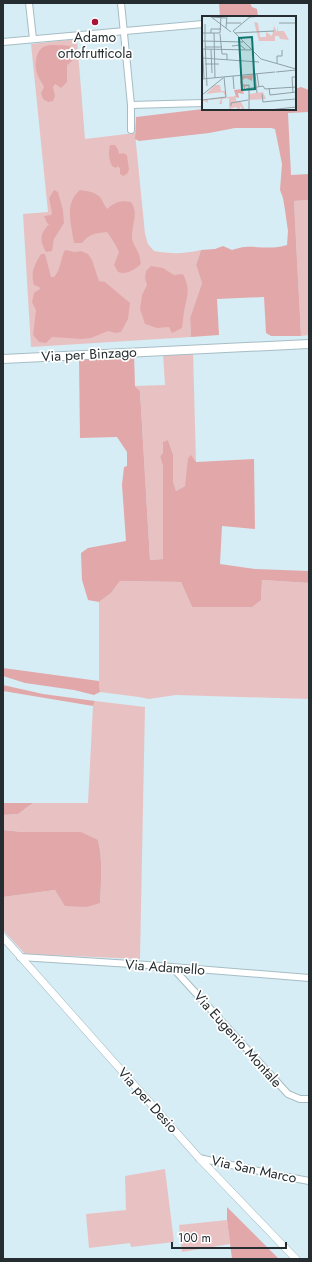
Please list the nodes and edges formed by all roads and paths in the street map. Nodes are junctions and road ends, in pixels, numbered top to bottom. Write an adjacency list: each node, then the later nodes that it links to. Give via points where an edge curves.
1 (29, 3): 5 (street)
2 (121, 3): 4 (street)
3 (202, 24): 4 (street)
4 (123, 31): 5 (street); 8 (street)
5 (33, 39): 6 (street)
6 (3, 42)
7 (202, 103): 8 (street)
8 (131, 105): 9 (street)
9 (131, 130)
10 (309, 344): 11 (main road, Via per Binzago)
11 (3, 359)
12 (3, 937): 13 (street, Via per Desio)
13 (20, 958): 14 (street, Via Adamello); 17 (street, Via per Desio)
14 (172, 967): 15 (street, Via Adamello); 16 (street, Via Eugenio Montale, via 288,1094 300,1100)
15 (309, 978)
16 (309, 1099)
17 (199, 1158): 18 (street, Via San Marco); 19 (street, Via per Desio)
18 (309, 1180)
19 (296, 1259)

